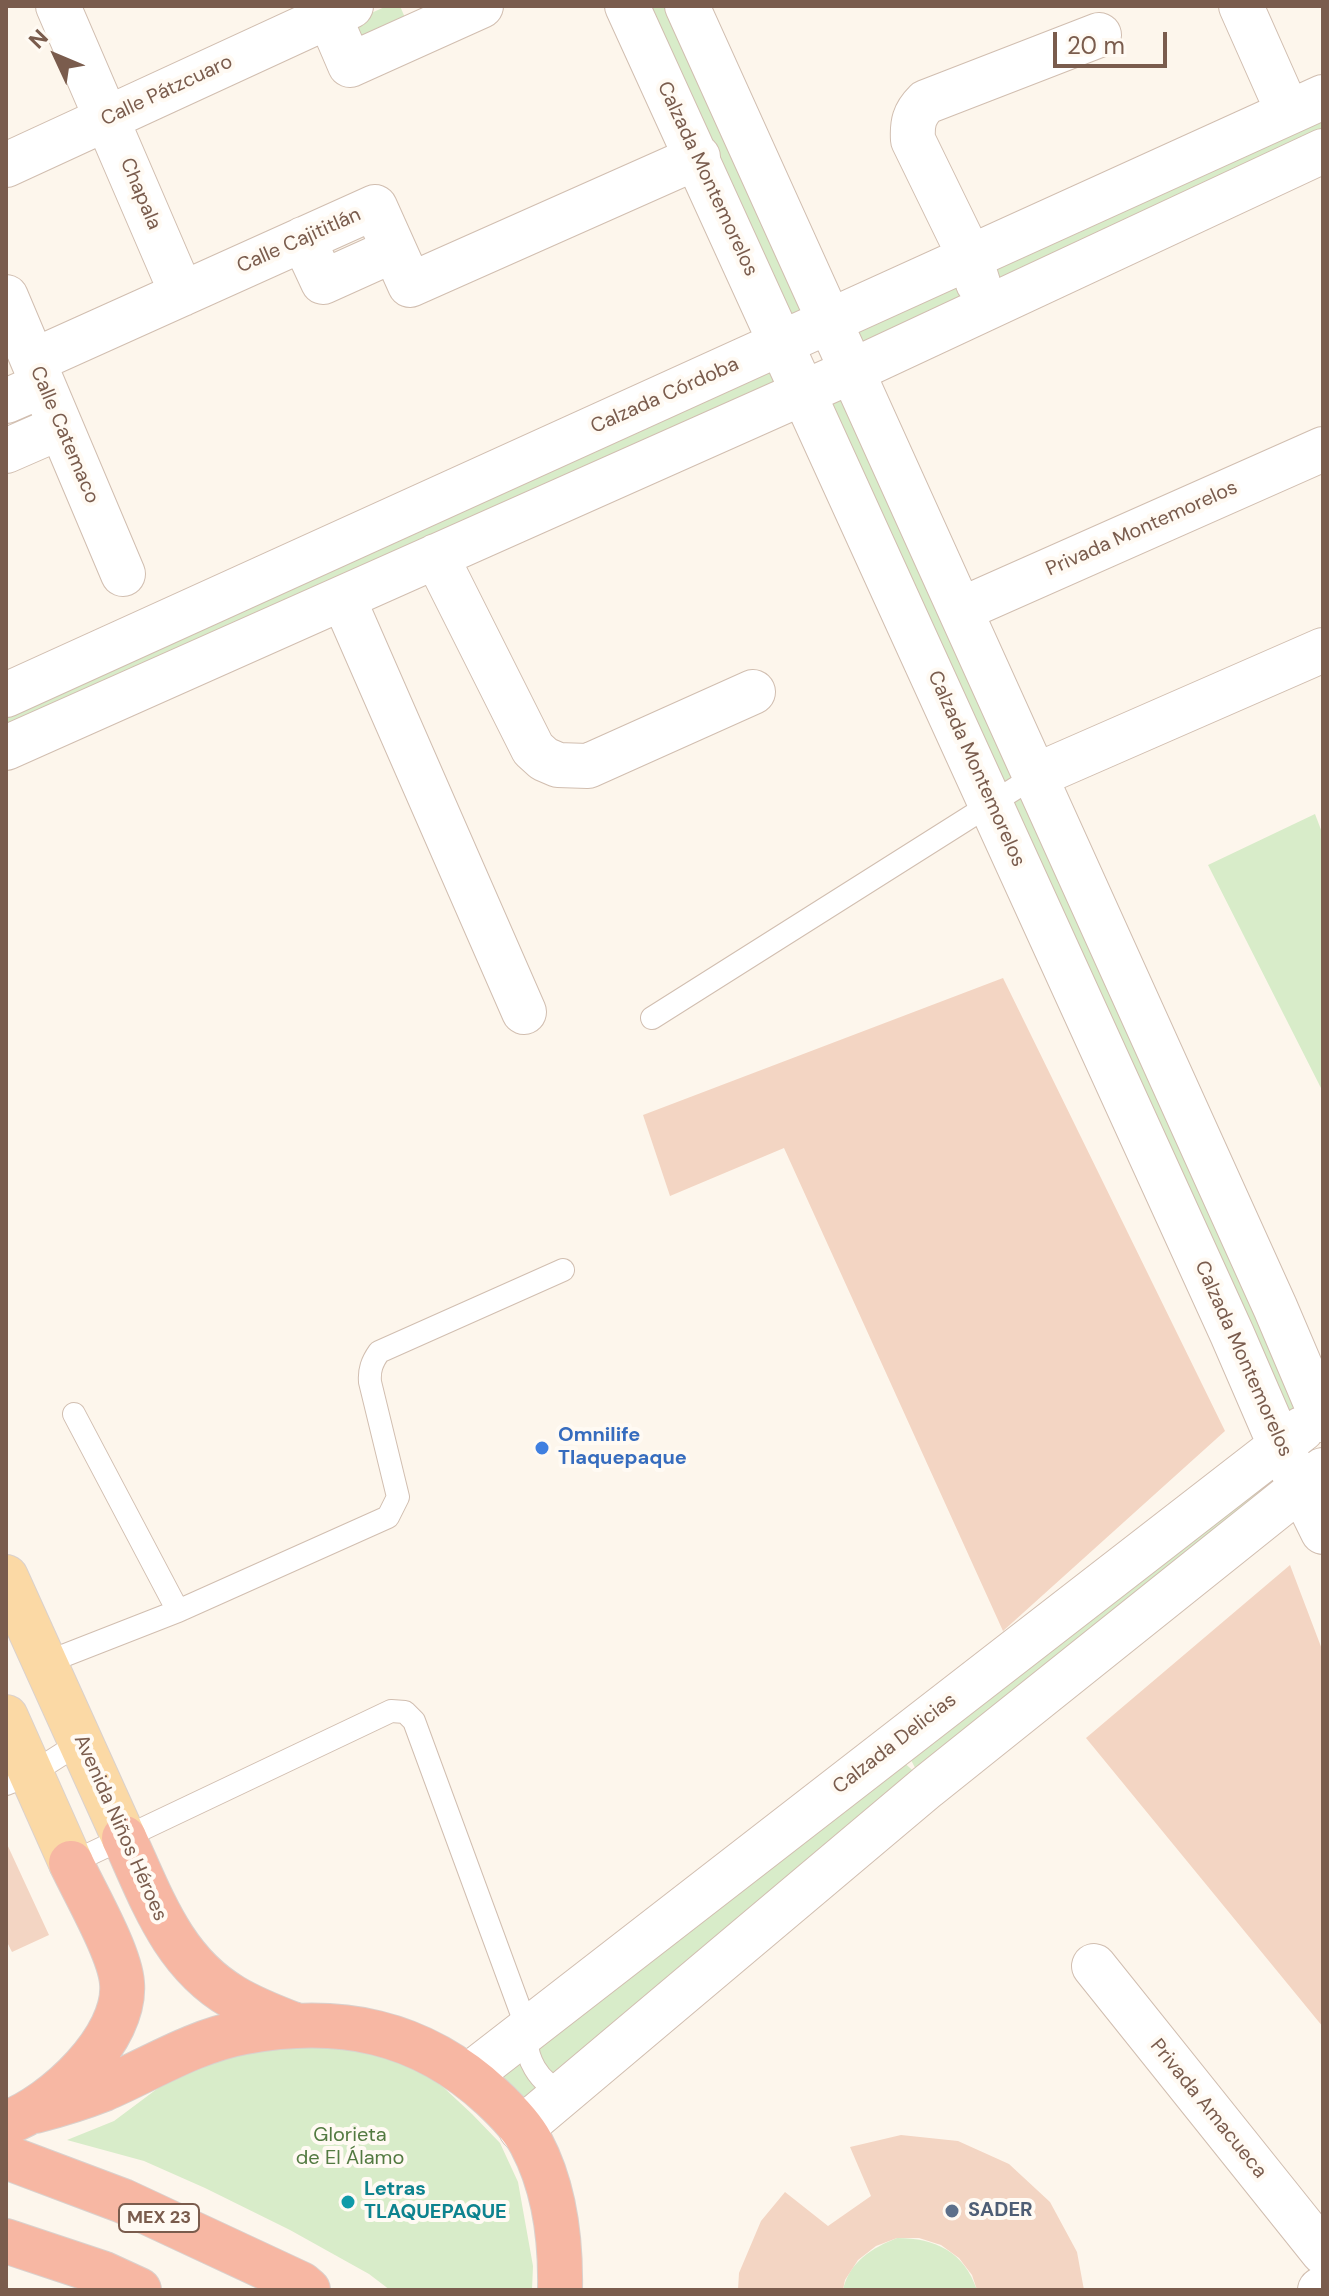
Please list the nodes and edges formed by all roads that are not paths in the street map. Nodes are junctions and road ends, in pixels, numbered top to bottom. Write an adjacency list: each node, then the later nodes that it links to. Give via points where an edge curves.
1 (58, 6): 12 (street, Chapala)
2 (481, 6): 7 (street, Calle Pátzcuaro)
3 (627, 6): 10 (street, Calzada Montemorelos)
4 (687, 6): 9 (street)
5 (1241, 6): 11 (street)
6 (340, 11): 7 (street, Calle Pátzcuaro, via 350,65); 12 (street, Calle Pátzcuaro)
7 (426, 17)
8 (1099, 35): 16 (street, via 926,102 918,111 913,140)
9 (720, 77): 10 (street); 20 (street)
10 (671, 100): 14 (street, Calzada Montemorelos)
11 (1306, 104): 16 (street, Calzada Córdoba)
12 (108, 118): 15 (street, Calle Pátzcuaro); 17 (street, Chapala)
13 (1323, 151): 19 (street)
14 (698, 157): 17 (street, Calle Cajititlán, via 410,285 375,207); 21 (street, Calzada Montemorelos)
15 (6, 165)
16 (970, 257): 19 (street); 20 (street, Calzada Córdoba)
17 (182, 294): 23 (street, Calle Cajititlán)
18 (6, 297): 23 (street, Calle Catemaco)
19 (985, 309): 22 (street)
20 (830, 321): 21 (street, Calzada Córdoba); 22 (street)
21 (782, 344): 24 (street, Calzada Montemorelos); 31 (street, Calzada Córdoba)
22 (852, 371): 24 (street); 32 (street)
23 (27, 382): 25 (street, Calle Catemaco)
24 (804, 392): 28 (street); 39 (street, Calzada Montemorelos)
25 (61, 427): 27 (street); 29 (street, Calle Catemaco)
26 (1323, 449): 32 (street, Privada Montemorelos)
27 (6, 451)
28 (436, 556): 30 (street); 35 (street, via 533,749 544,759 588,766)
29 (123, 574)
30 (343, 598): 33 (street); 42 (street)
31 (195, 609): 33 (street); 36 (street, Calzada Córdoba)
32 (960, 610): 38 (street)
33 (214, 655): 37 (street)
34 (1320, 660): 38 (street)
35 (753, 692)
36 (6, 695)
37 (6, 748)
38 (1035, 776): 39 (lane); 40 (street)
39 (991, 802): 41 (street, Calzada Montemorelos); 43 (lane)
40 (1119, 962): 41 (street); 44 (street)
41 (1074, 985): 45 (street, Calzada Montemorelos)
42 (524, 1012)
43 (652, 1018)
44 (1194, 1130): 45 (street); 47 (street)
45 (1148, 1148): 48 (street, Calzada Montemorelos)
46 (563, 1270): 55 (lane, via 379,1352 374,1359 370,1382 398,1497 388,1517)
47 (1275, 1307): 48 (street); 50 (street)
48 (1232, 1334): 51 (street, Calzada Montemorelos)
49 (74, 1414): 55 (lane)
50 (1322, 1416): 51 (street, Calzada Delicias)
51 (1280, 1445): 52 (street, Calzada Montemorelos); 59 (street, Calzada Delicias)
52 (1313, 1479): 53 (street, Calzada Montemorelos); 61 (street)
53 (1323, 1532)
54 (6, 1577): 56 (main road, Avenida Niños Héroes)
55 (178, 1611): 56 (lane)
56 (45, 1663): 58 (main road, Avenida Niños Héroes)
57 (6, 1717): 60 (main road, Avenida Niños Héroes)
58 (81, 1742): 60 (lane); 62 (main road, Avenida Niños Héroes)
59 (894, 1745): 61 (street); 66 (street, Calzada Delicias)
60 (19, 1779): 63 (main road, Avenida Niños Héroes)
61 (927, 1787): 68 (street)
62 (124, 1838): 63 (lane); 65 (highway, Avenida Niños Héroes, via 165,1930 184,1956 232,1997); 66 (lane, via 391,1711 405,1712 414,1721)
63 (71, 1863): 69 (highway, Avenida Niños Héroes, via 120,1970 122,2002 98,2050 75,2076)
64 (1094, 1966): 73 (street, Privada Amacueca)
65 (295, 2025): 67 (highway, Avenida Niños Héroes, via 368,2030 408,2040); 69 (highway, Avenida Niños Héroes, via 197,2046 104,2089)
66 (528, 2031): 67 (street, Calzada Delicias); 68 (lane, via 528,2054 538,2072 548,2087)
67 (468, 2076): 70 (highway, Avenida Niños Héroes)
68 (564, 2092): 70 (street)
69 (20, 2117)
70 (521, 2129): 76 (highway, Avenida Niños Héroes, via 549,2189)
71 (6, 2157): 75 (highway, MEX 23, via 123,2201)
72 (6, 2241): 74 (highway)
73 (1323, 2252)
74 (139, 2290)
75 (308, 2290)
76 (560, 2290)

